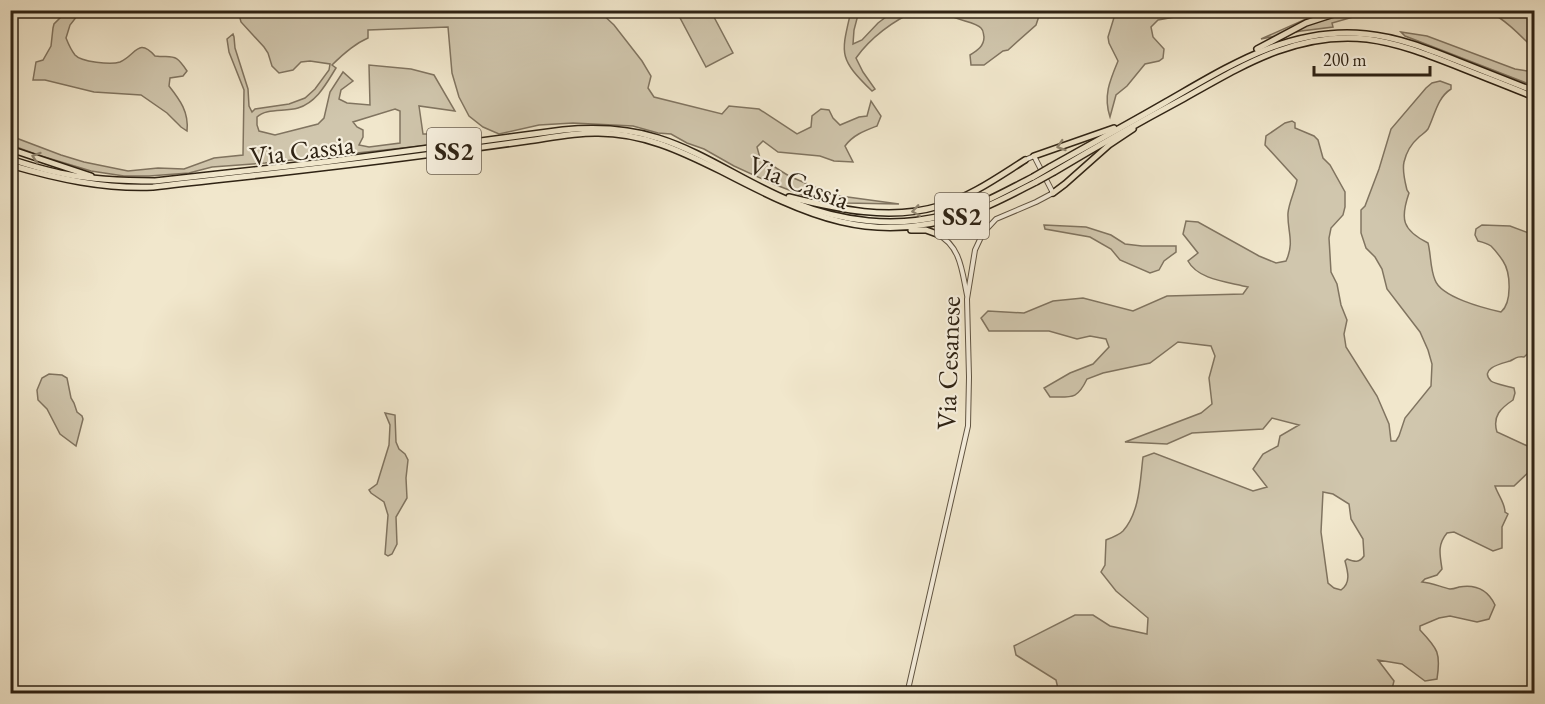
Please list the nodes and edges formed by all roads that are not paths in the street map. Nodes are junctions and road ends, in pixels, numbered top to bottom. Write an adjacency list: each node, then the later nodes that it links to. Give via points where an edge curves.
1 (1346, 10): 2 (highway, via 1306,23)
2 (1240, 61): 3 (highway, Via Cassia / SS2, via 1269,47 1302,38 1366,34 1423,47); 6 (highway, Via Cassia / SS2)
3 (1534, 90)
4 (1534, 97): 5 (highway, Via Cassia / SS2, via 1409,48 1342,38 1304,43 1264,56)
5 (1143, 120): 12 (highway, Via Cassia / SS2); 15 (highway)
6 (1129, 123): 8 (highway, one-way to 8); 12 (highway, Via Cassia / SS2)
7 (10, 149): 13 (highway, one-way to 7)
8 (1034, 156): 10 (street); 15 (street)
9 (10, 159): 13 (highway, Via Cassia / SS2, via 63,174)
10 (1025, 160): 16 (highway, one-way to 16, via 963,197 914,212 848,211)
11 (10, 165): 17 (highway, Via Cassia / SS2, via 77,182 153,188 597,133 655,142 805,211 846,224)
12 (1052, 169): 14 (highway, Via Cassia / SS2, bridge)
13 (102, 179): 16 (highway, Via Cassia / SS2, via 155,181 592,127 637,132 674,143)
14 (1034, 179): 16 (highway, Via Cassia / SS2, via 967,209 908,222 881,223 846,217); 17 (highway, Via Cassia / SS2, via 968,214 912,227)
15 (1053, 193): 19 (street, Via Cesanese, via 1001,216 985,231 975,253)
16 (776, 194)
17 (882, 229): 18 (highway)
18 (938, 234): 19 (street, via 950,243 958,257)
19 (968, 299): 20 (street, Via Cesanese, via 968,426)
20 (907, 693)

